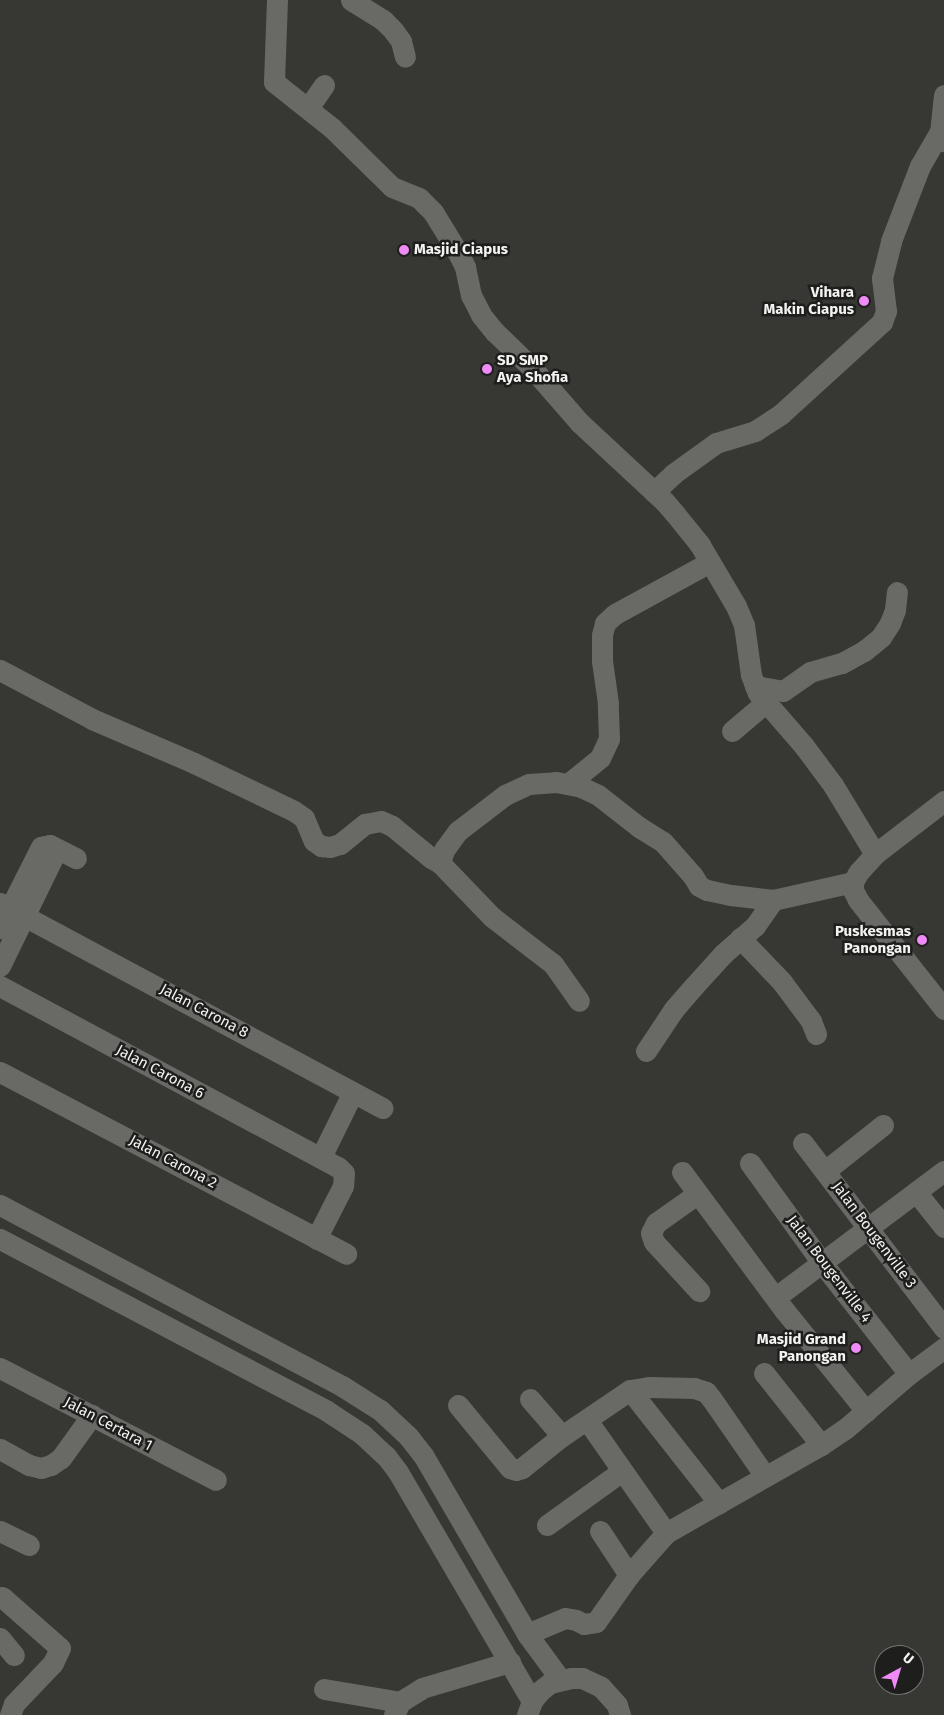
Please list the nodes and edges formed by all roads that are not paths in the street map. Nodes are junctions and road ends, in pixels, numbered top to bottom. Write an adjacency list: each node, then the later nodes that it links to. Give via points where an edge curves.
1 (277, 0): 6 (street, via 274,82)
2 (351, 0): 3 (street, via 393,30)
3 (405, 57)
4 (324, 86): 6 (street)
5 (944, 95): 7 (street)
6 (308, 108): 8 (street, via 392,187 419,198 433,212 465,267 471,295 481,315 580,423)
7 (942, 136): 8 (street, via 916,174 891,241 882,278 886,311 882,322 781,414 755,431 716,443)
8 (654, 492): 9 (street, via 676,515)
9 (710, 562): 12 (street, via 744,625 751,675); 14 (street, via 615,614 605,623 602,660 609,739 600,758)
10 (897, 592): 12 (street, via 890,623 881,637 864,651 842,663 810,672 783,691)
11 (0, 670): 18 (street, via 92,720 194,763 294,811 307,822 317,844 336,846 365,824 381,821)
12 (760, 695): 13 (street); 17 (street, via 833,785)
13 (732, 731)
14 (568, 784): 18 (street, via 541,782 516,788 458,831 449,841); 20 (street, via 598,795 663,842 699,886 726,894)
15 (944, 801): 17 (street)
16 (67, 853): 21 (street, via 50,845 41,847)
17 (875, 854): 19 (street)
18 (440, 862): 26 (street, via 492,917 553,964)
19 (853, 882): 20 (street); 27 (street, via 858,900)
20 (773, 900): 23 (street, via 755,926)
21 (12, 909): 22 (street); 24 (street); 31 (street, Jalan Carona 8)
22 (0, 928)
23 (740, 938): 28 (street, via 782,982 811,1021); 29 (street, via 674,1009)
24 (0, 966)
25 (0, 986): 35 (street, Jalan Carona 6)
26 (579, 1000)
27 (944, 1010)
28 (816, 1034)
29 (646, 1051)
30 (0, 1072): 46 (street, Jalan Carona 2)
31 (353, 1092): 32 (street, Jalan Carona 8); 35 (street)
32 (383, 1108)
33 (883, 1125): 37 (street)
34 (803, 1143): 37 (street, Jalan Bougenville 3)
35 (321, 1157): 46 (street, Jalan Carona 6, via 344,1173 343,1186)
36 (750, 1163): 48 (street, Jalan Bougenville 4)
37 (825, 1171): 43 (street, Jalan Bougenville 3)
38 (944, 1171): 40 (street)
39 (682, 1172): 41 (street)
40 (916, 1192): 43 (street); 44 (street)
41 (697, 1194): 49 (street, via 656,1223 651,1233 654,1242); 50 (street)
42 (0, 1206): 76 (street, via 342,1386 380,1410 408,1436 423,1456)
43 (868, 1226): 48 (street); 51 (street, Jalan Bougenville 3)
44 (944, 1227)
45 (0, 1239): 79 (street, via 327,1412 362,1434 398,1472)
46 (316, 1239): 47 (street, Jalan Carona 2)
47 (346, 1254)
48 (822, 1263): 50 (street); 55 (street, Jalan Bougenville 4)
49 (699, 1291)
50 (776, 1297): 59 (street)
51 (944, 1328)
52 (944, 1348): 55 (street)
53 (0, 1368): 60 (street, Jalan Certara 1)
54 (764, 1373): 63 (street)
55 (909, 1374): 59 (street)
56 (630, 1390): 61 (street); 66 (street, via 685,1387 706,1392); 68 (street)
57 (530, 1400): 62 (street)
58 (458, 1405): 62 (street, via 510,1468 522,1468)
59 (866, 1411): 63 (street)
60 (92, 1415): 64 (street, via 61,1458 52,1465 41,1468 29,1465); 67 (street, Jalan Certara 1)
61 (586, 1420): 62 (street); 65 (street)
62 (562, 1436)
63 (821, 1445): 66 (street)
64 (0, 1450)
65 (622, 1471): 69 (street); 72 (street)
66 (765, 1476): 68 (street)
67 (216, 1480)
68 (719, 1503): 72 (street)
69 (548, 1525)
70 (0, 1531): 73 (street)
71 (600, 1531): 74 (street)
72 (666, 1533): 74 (street)
73 (29, 1545)
74 (629, 1575): 76 (street, via 596,1622 588,1624 570,1618 557,1620)
75 (2, 1598): 84 (street, via 60,1648 53,1663 14,1704)
76 (527, 1634): 80 (street)
77 (0, 1638): 78 (street)
78 (14, 1655)
79 (510, 1662): 82 (street, via 422,1688); 83 (street)
80 (560, 1679): 83 (street, via 540,1691); 85 (street, via 582,1678 601,1686 617,1705)
81 (324, 1689): 82 (street)
82 (397, 1708)
83 (529, 1708)
84 (10, 1715)
85 (620, 1715)

